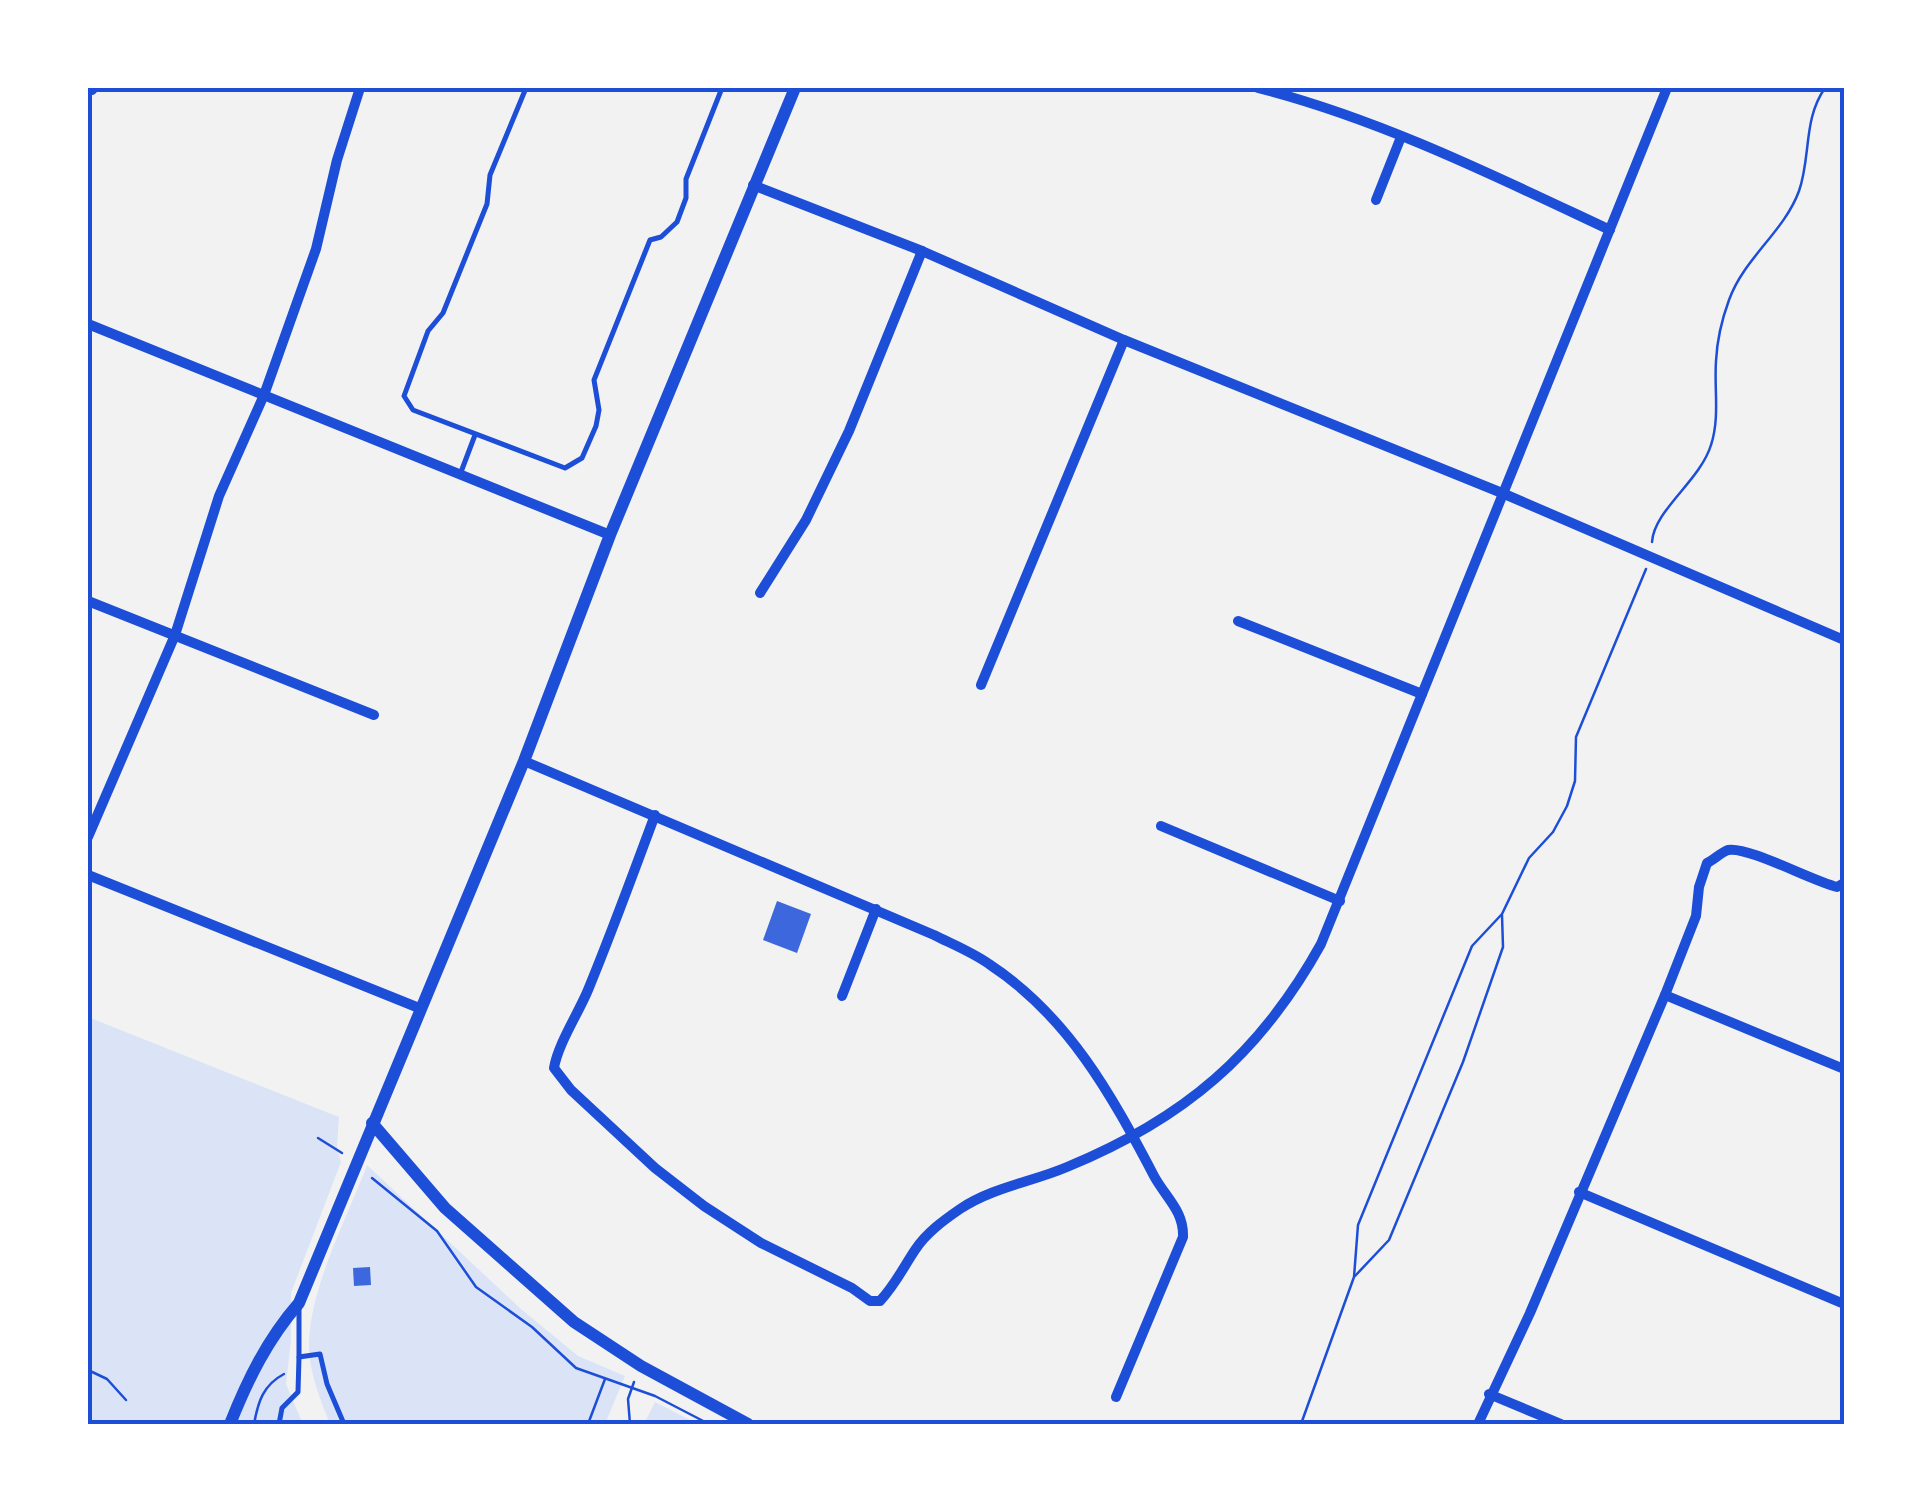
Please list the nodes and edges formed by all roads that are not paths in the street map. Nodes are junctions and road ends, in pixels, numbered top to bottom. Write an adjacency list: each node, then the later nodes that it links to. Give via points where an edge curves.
1 (360, 88): 14 (street, via 316,248)
2 (526, 88): 15 (lane, via 443,313 428,331 404,388 412,410)
3 (722, 88): 15 (lane, via 677,222 650,240 594,380 600,410 582,458 565,468)
4 (795, 88): 8 (street)
5 (1258, 88): 7 (street)
6 (1667, 88): 10 (street)
7 (1401, 138): 9 (street); 10 (street)
8 (754, 186): 11 (street); 18 (street)
9 (1376, 200)
10 (1610, 230): 17 (street)
11 (922, 251): 13 (street); 19 (street, via 849,430 806,520)
12 (88, 324): 14 (street)
13 (1124, 340): 17 (street); 24 (street)
14 (264, 395): 16 (street); 22 (street, via 219,496)
15 (476, 436): 16 (lane)
16 (460, 474): 18 (street)
17 (1502, 493): 23 (street); 25 (street)
18 (610, 535): 27 (street)
19 (760, 593)
20 (88, 600): 22 (street)
21 (1238, 622): 25 (street)
22 (175, 635): 26 (street); 30 (street)
23 (1844, 640)
24 (981, 684)
25 (1422, 694): 33 (street)
26 (374, 715)
27 (524, 761): 28 (street); 37 (street)
28 (656, 815): 34 (street); 40 (street, via 554,1068 655,1168 704,1206 870,1301 880,1300 916,1247 963,1207)
29 (1161, 826): 33 (street)
30 (88, 837)
31 (88, 875): 37 (street)
32 (1844, 883): 35 (street, via 1822,883 1752,853 1729,850 1718,856 1707,863 1696,916)
33 (1340, 901): 40 (street, via 1300,982 1261,1033 1224,1073)
34 (876, 909): 36 (street); 40 (street, via 987,962 1032,996 1074,1042)
35 (1665, 995): 38 (street); 41 (street)
36 (842, 996)
37 (419, 1008): 39 (street)
38 (1844, 1069)
39 (372, 1123): 42 (street); 50 (street, via 446,1208 574,1322)
40 (1134, 1137): 46 (street, via 1183,1220 1183,1236)
41 (1579, 1192): 43 (street); 45 (street)
42 (299, 1303): 44 (lane); 47 (street, via 274,1331)
43 (1844, 1304)
44 (300, 1357): 48 (lane, via 298,1392 282,1408); 49 (lane, via 320,1354)
45 (1489, 1394): 51 (street); 52 (street)
46 (1116, 1397)
47 (230, 1424)
48 (279, 1424)
49 (344, 1424)
50 (748, 1424)
51 (1478, 1424)
52 (1562, 1424)

